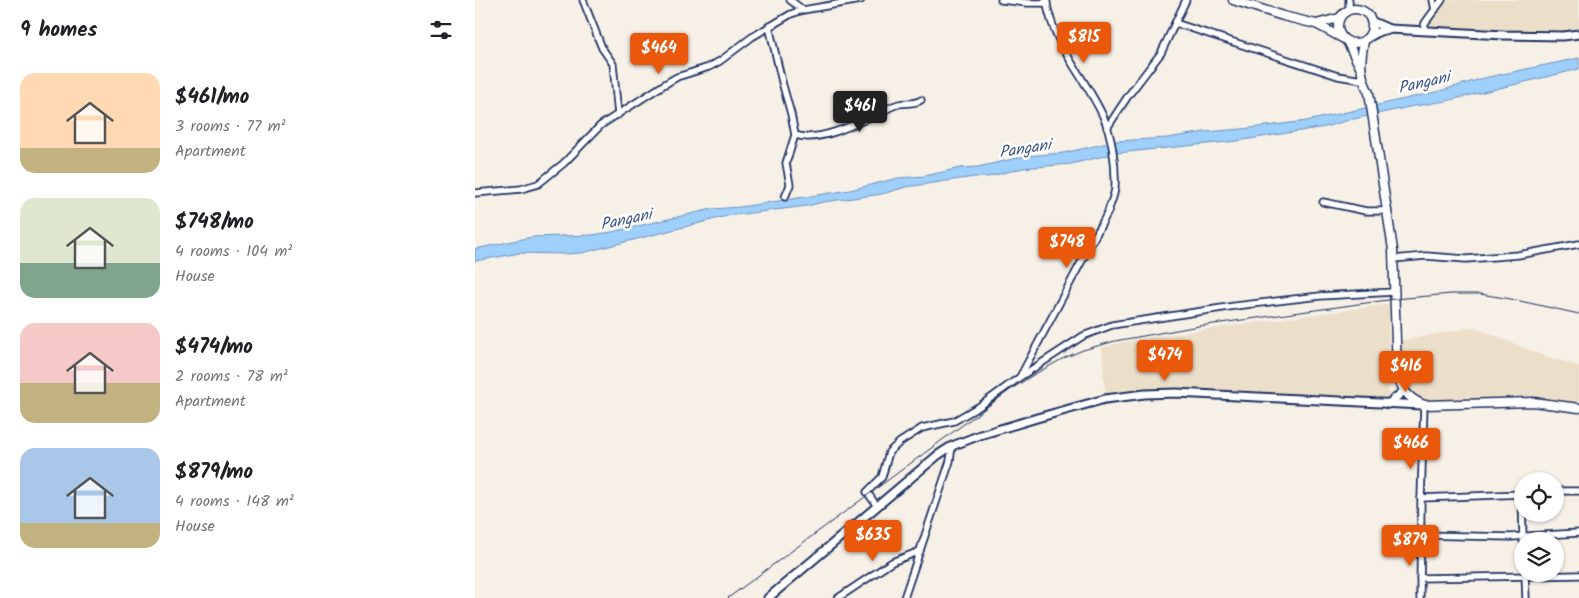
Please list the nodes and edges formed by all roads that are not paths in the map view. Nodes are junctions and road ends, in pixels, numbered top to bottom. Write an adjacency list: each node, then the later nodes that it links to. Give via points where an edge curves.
1 (583, 0): 27 (street, via 602,48 613,64)
2 (790, 0): 11 (street)
3 (861, 0): 11 (street)
4 (1001, 0): 10 (street)
5 (1186, 0): 16 (street)
6 (1233, 0): 17 (highway)
7 (1349, 0): 12 (street)
8 (1433, 0): 13 (street)
9 (1442, 0): 13 (street)
10 (1047, 1): 28 (street, via 1056,36)
11 (803, 10): 18 (street)
12 (1349, 10): 14 (highway); 15 (highway, via 1362,11)
13 (1435, 10): 20 (street)
14 (1339, 18): 17 (highway); 22 (highway, via 1338,29)
15 (1371, 21): 19 (main road); 23 (highway, via 1372,27)
16 (1175, 23): 25 (street, via 1338,76); 28 (street, via 1161,53)
17 (1316, 24): 22 (highway)
18 (769, 26): 27 (street, via 720,61 677,77); 29 (street)
19 (1389, 29): 20 (main road); 23 (main road)
20 (1423, 31): 21 (main road)
21 (1579, 34)
22 (1344, 40): 23 (highway, via 1355,43); 24 (highway)
23 (1365, 40): 24 (highway)
24 (1360, 67): 25 (highway)
25 (1362, 80): 33 (highway, via 1369,93)
26 (921, 100): 29 (street, via 911,104 900,103 827,134)
27 (618, 115): 30 (street, via 601,125 538,184 521,190)
28 (1107, 128): 37 (street, via 1115,188 1108,212)
29 (795, 135): 31 (street, via 787,158 790,187)
30 (475, 193)
31 (785, 197)
32 (1323, 202): 33 (street, via 1365,211)
33 (1388, 210): 35 (highway)
34 (1579, 244): 35 (street, via 1518,255)
35 (1393, 259): 36 (highway)
36 (1395, 292): 37 (street, via 1320,296 1111,325 1083,336); 38 (highway, via 1397,372)
37 (1020, 377): 47 (street, via 954,421 922,428 900,442 889,452 882,477 867,492)
38 (1404, 391): 39 (main road); 40 (highway, via 1412,400)
39 (1388, 404): 40 (main road); 42 (main road, via 1145,394 1097,401 979,435)
40 (1424, 405): 41 (highway, via 1533,402); 46 (street)
41 (1579, 408)
42 (953, 446): 47 (main road); 52 (street, via 951,462)
43 (1564, 491): 44 (street)
44 (1579, 491)
45 (1514, 494): 46 (street)
46 (1421, 498): 49 (street)
47 (877, 506): 58 (main road)
48 (1579, 533): 50 (street)
49 (1420, 535): 51 (street); 56 (street)
50 (1564, 535)
51 (1514, 539)
52 (920, 551): 59 (street, via 892,562); 60 (street)
53 (1514, 574): 56 (street)
54 (1564, 575): 55 (street)
55 (1579, 575)
56 (1420, 578): 61 (street)
57 (1525, 582): 62 (street)
58 (768, 598)
59 (838, 598)
60 (904, 598)
61 (1420, 598)
62 (1526, 598)

